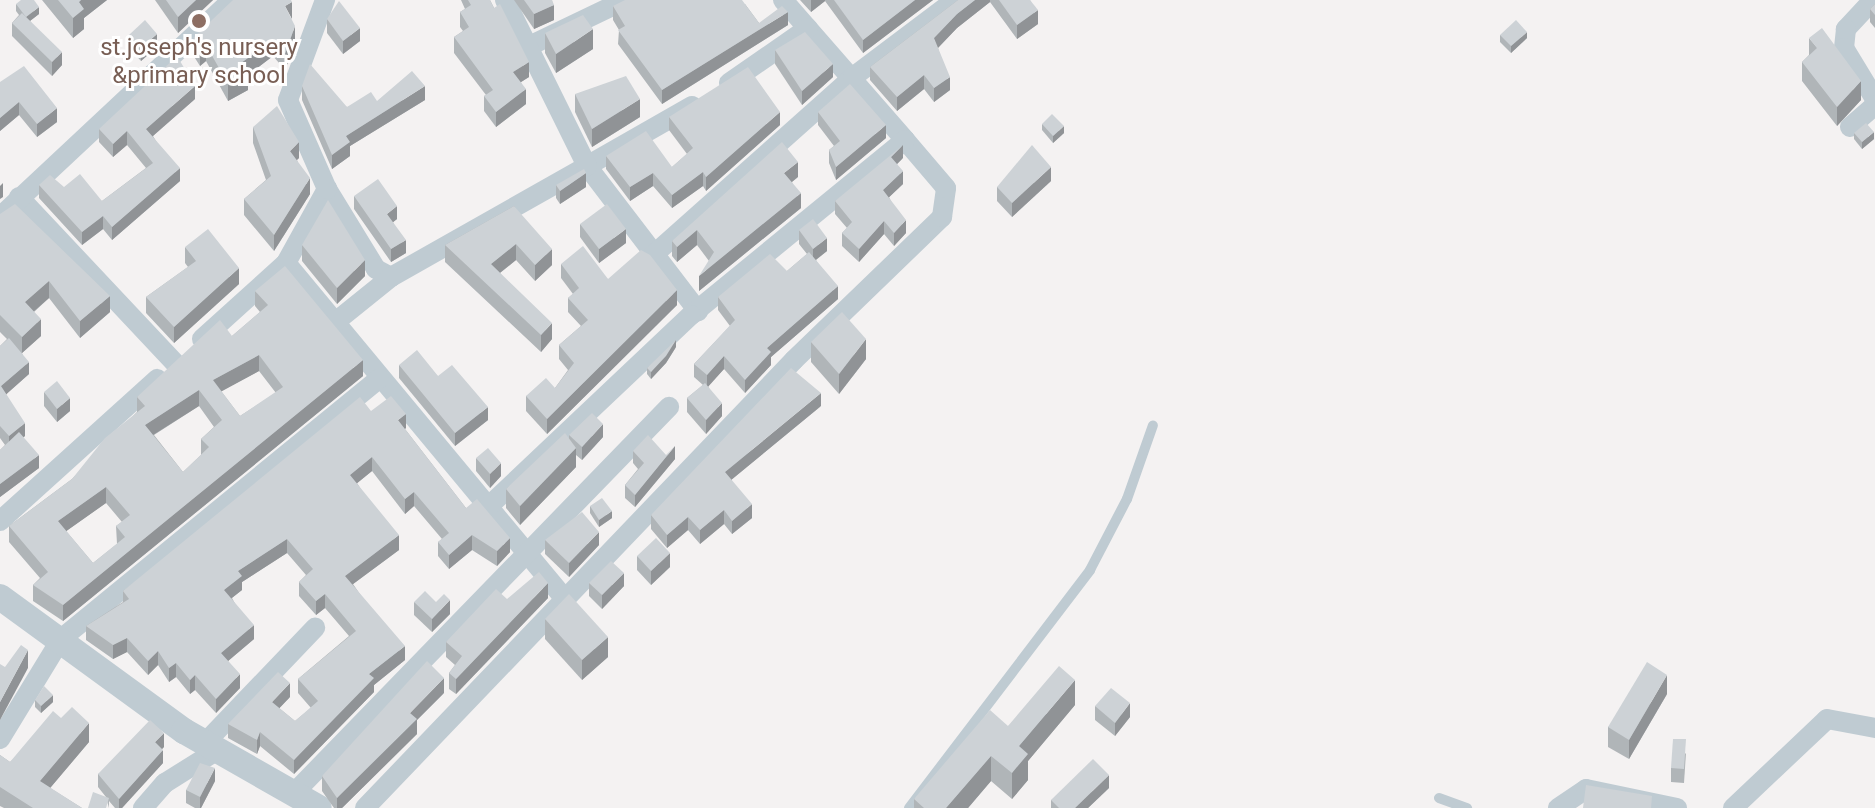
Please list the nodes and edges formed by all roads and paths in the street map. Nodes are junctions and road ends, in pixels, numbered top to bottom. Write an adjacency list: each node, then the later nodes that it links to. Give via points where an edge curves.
1 (231, 0): 16 (street)
2 (325, 0): 15 (street, via 288,100)
3 (505, 0): 9 (street)
4 (625, 0): 9 (street)
5 (783, 0): 8 (street)
6 (1873, 0): 11 (street, via 1846,29 1844,48)
7 (942, 4): 10 (street)
8 (808, 28): 10 (street); 14 (street)
9 (525, 48): 14 (street)
10 (853, 77): 13 (street); 18 (street)
11 (1875, 102): 12 (street)
12 (1850, 127)
13 (905, 140): 21 (street); 31 (street, via 946,188 942,217)
14 (587, 166): 18 (street); 20 (street)
15 (327, 189): 19 (street); 20 (street, via 376,269)
16 (19, 197): 17 (street); 23 (street)
17 (0, 217)
18 (651, 257): 21 (street)
19 (286, 263): 22 (street); 23 (street)
20 (391, 277): 22 (street)
21 (698, 311): 27 (street)
22 (334, 323): 24 (street)
23 (175, 363): 28 (street)
24 (379, 379): 27 (street); 33 (street)
25 (669, 407): 29 (street)
26 (1153, 425): 42 (lane, via 1127,499 1090,570)
27 (490, 505): 29 (street)
28 (0, 521)
29 (525, 549): 31 (street); 37 (street)
30 (0, 597): 33 (street)
31 (566, 600): 41 (street)
32 (315, 628): 36 (street)
33 (61, 639): 35 (street); 36 (street)
34 (1875, 728): 46 (street, via 1827,719)
35 (0, 739)
36 (210, 748): 37 (street); 39 (street)
37 (295, 792): 40 (street)
38 (1439, 798): 43 (lane)
39 (143, 808)
40 (319, 808)
41 (365, 808)
42 (909, 808)
43 (1467, 808)
44 (1558, 808): 45 (street, via 1586,789)
45 (1677, 808)
46 (1733, 808)

